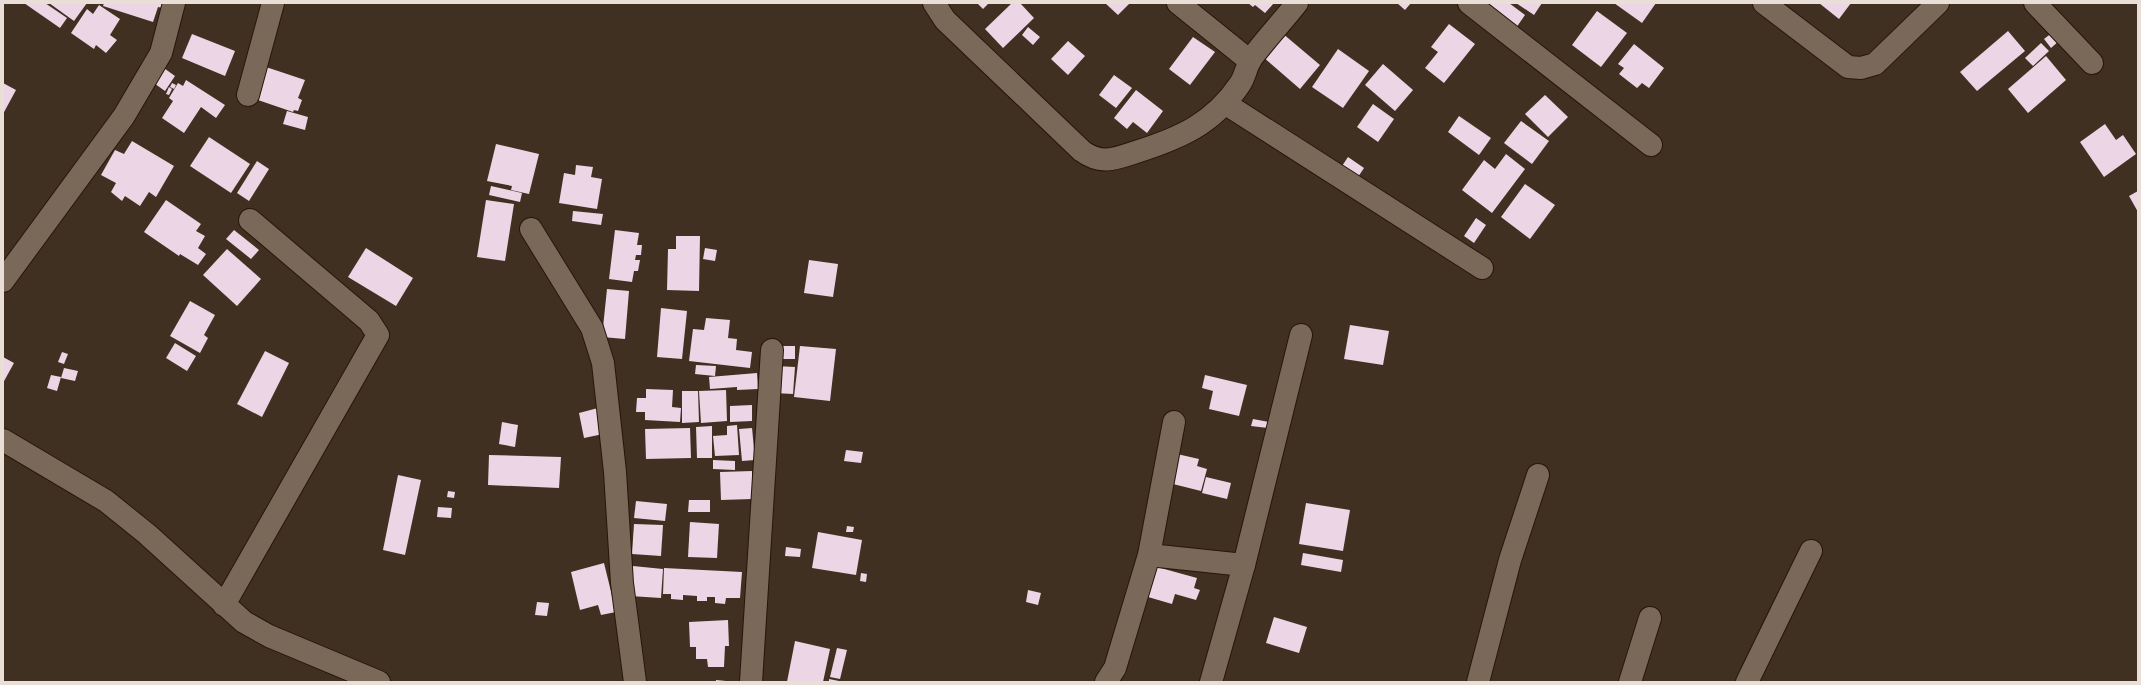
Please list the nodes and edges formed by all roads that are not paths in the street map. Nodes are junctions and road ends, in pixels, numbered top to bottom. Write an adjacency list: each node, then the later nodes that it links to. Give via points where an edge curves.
1 (174, 3): 18 (street, via 161,53 124,116)
2 (273, 3): 12 (street)
3 (934, 3): 13 (street, via 946,20 1092,158 1117,159 1167,142 1201,125)
4 (1178, 3): 10 (street)
5 (1297, 3): 10 (street)
6 (1469, 3): 14 (street)
7 (1764, 3): 8 (street, via 1848,67 1861,68 1875,64)
8 (1938, 3)
9 (2035, 3): 11 (street)
10 (1250, 61): 13 (street, via 1241,82)
11 (2092, 63)
12 (248, 95)
13 (1226, 104): 17 (street)
14 (1651, 145)
15 (250, 220): 27 (street, via 369,321 378,335)
16 (531, 229): 30 (street, via 592,328 603,363 615,472 622,583)
17 (1482, 268)
18 (3, 281)
19 (1301, 335): 26 (street)
20 (772, 350): 31 (street)
21 (1174, 422): 25 (street)
22 (3, 440): 27 (street, via 106,502 147,534)
23 (1538, 475): 34 (street, via 1510,560)
24 (1811, 551): 36 (street)
25 (1149, 555): 26 (street); 32 (street, via 1115,668)
26 (1244, 564): 33 (street)
27 (224, 605): 29 (street, via 244,622 269,636)
28 (1650, 618): 35 (street)
29 (379, 682)
30 (635, 682)
31 (751, 682)
32 (1106, 682)
33 (1210, 682)
34 (1478, 682)
35 (1630, 682)
36 (1747, 682)

